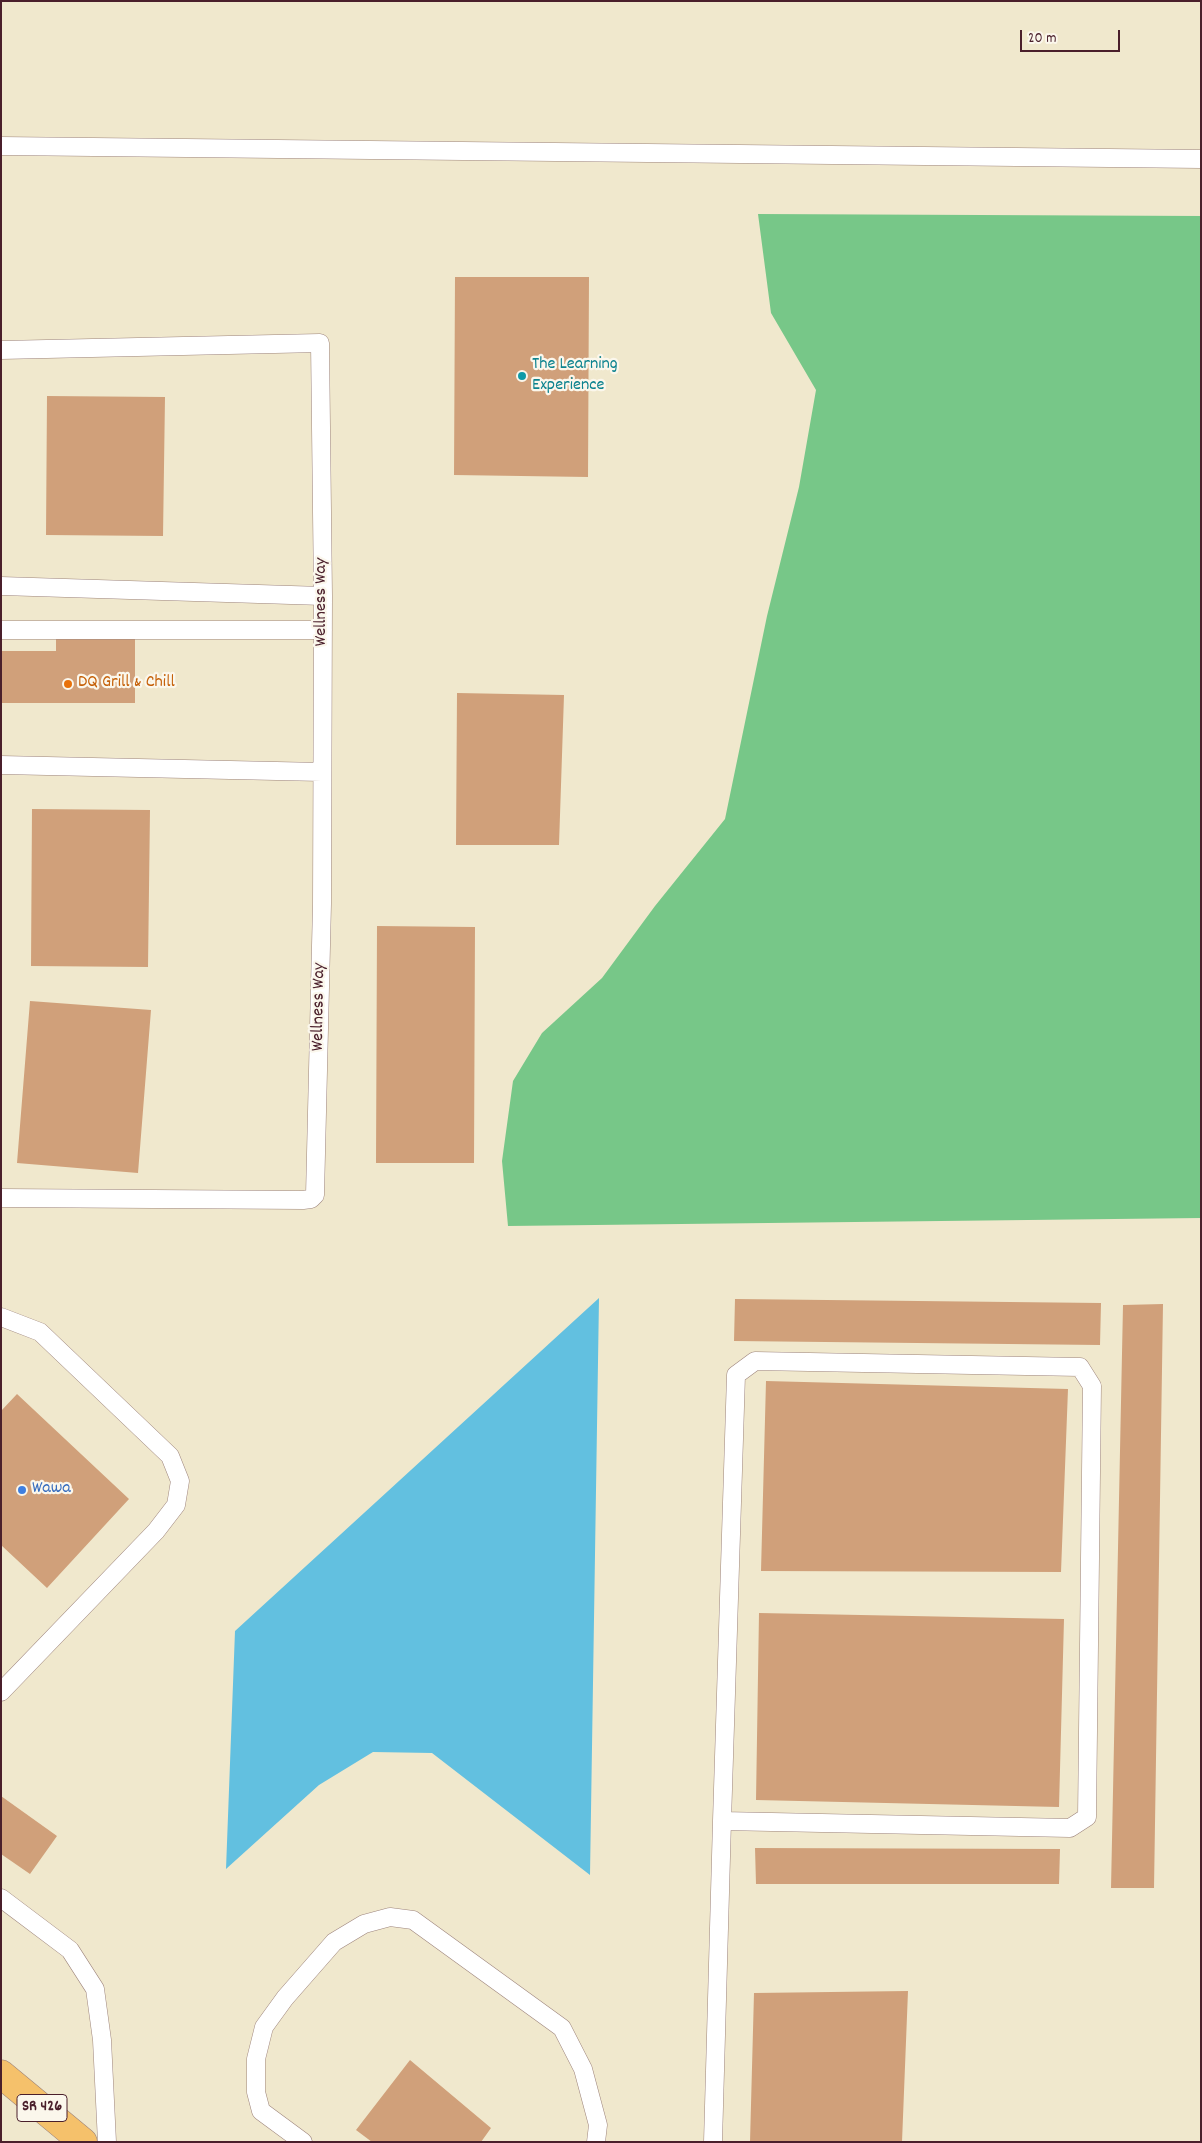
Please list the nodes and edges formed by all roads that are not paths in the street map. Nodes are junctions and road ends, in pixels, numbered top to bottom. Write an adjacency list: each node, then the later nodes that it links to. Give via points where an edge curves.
1 (1, 146): 2 (lane)
2 (1201, 159)
3 (1, 350): 5 (lane, Wellness Way, via 320,343)
4 (1, 586): 5 (lane)
5 (323, 596): 7 (lane, Wellness Way)
6 (1, 630): 7 (lane)
7 (323, 630): 9 (lane, Wellness Way)
8 (1, 765): 9 (lane)
9 (322, 772): 10 (lane, Wellness Way, via 315,1195 303,1200)
10 (1, 1198)
11 (1, 1317): 12 (lane, via 40,1332 170,1456 180,1481 176,1505 156,1531)
12 (1, 1692)
13 (722, 1821): 13 (lane, via 736,1375 755,1361 1080,1367 1092,1386 1087,1817 1070,1828); 20 (lane)
14 (1, 1898): 18 (lane, via 70,1950 95,1989 102,2040)
15 (1, 2074): 17 (main road, SR 426)
16 (292, 2139): 19 (lane, via 261,2111 256,2092 256,2059 264,2027 284,1998 334,1942 364,1924 390,1917 413,1920 562,2028 583,2069 598,2125)
17 (83, 2142)
18 (107, 2142)
19 (596, 2142)
20 (713, 2142)

